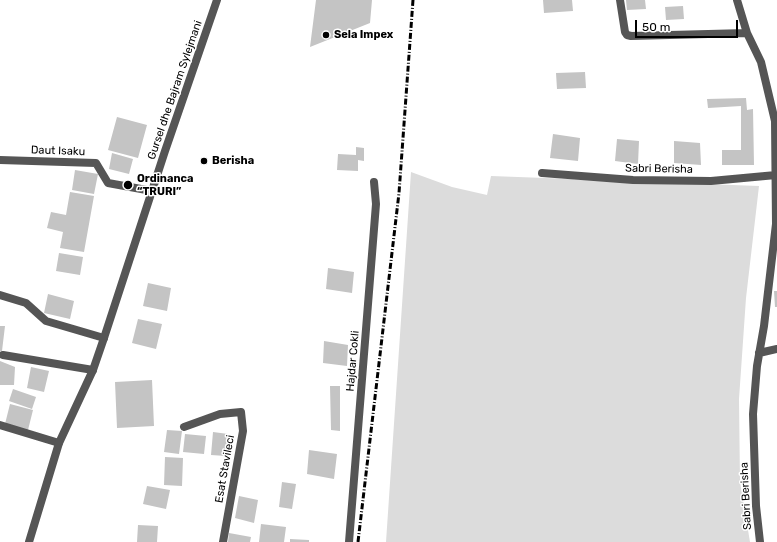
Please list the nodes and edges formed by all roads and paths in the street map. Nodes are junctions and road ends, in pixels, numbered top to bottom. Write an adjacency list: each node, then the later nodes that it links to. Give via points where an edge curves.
1 (217, 0): 9 (street, Gursel dhe Bajram Sylejmani)
2 (620, 0): 4 (street, via 625,32 631,36)
3 (736, 0): 4 (street, Sabri Berisha)
4 (747, 33): 7 (street, Sabri Berisha, via 761,62 775,121)
5 (0, 160): 9 (street, Daut Isaku, via 96,163 108,182)
6 (542, 173): 7 (street, Sabri Berisha, via 633,180 711,181)
7 (776, 175): 11 (street, Sabri Berisha, via 776,224)
8 (374, 182): 23 (street, Hajdar Cokli, via 376,204)
9 (152, 191): 13 (street, Gursel dhe Bajram Sylejmani)
10 (777, 289): 11 (street)
11 (768, 292): 15 (street, Sabri Berisha)
12 (0, 295): 13 (street, via 26,303 46,321)
13 (104, 338): 17 (street, Gursel dhe Bajram Sylejmani)
14 (777, 349): 15 (street)
15 (759, 353): 24 (street, Sabri Berisha, via 753,414 756,506)
16 (3, 355): 17 (street)
17 (93, 370): 20 (street, Gursel dhe Bajram Sylejmani)
18 (0, 425): 20 (street)
19 (184, 427): 22 (street, Esat Stavileci, via 220,414 241,412 243,431)
20 (59, 443): 21 (street, Gursel dhe Bajram Sylejmani)
21 (29, 542)
22 (223, 542)
23 (349, 542)
24 (760, 542)

